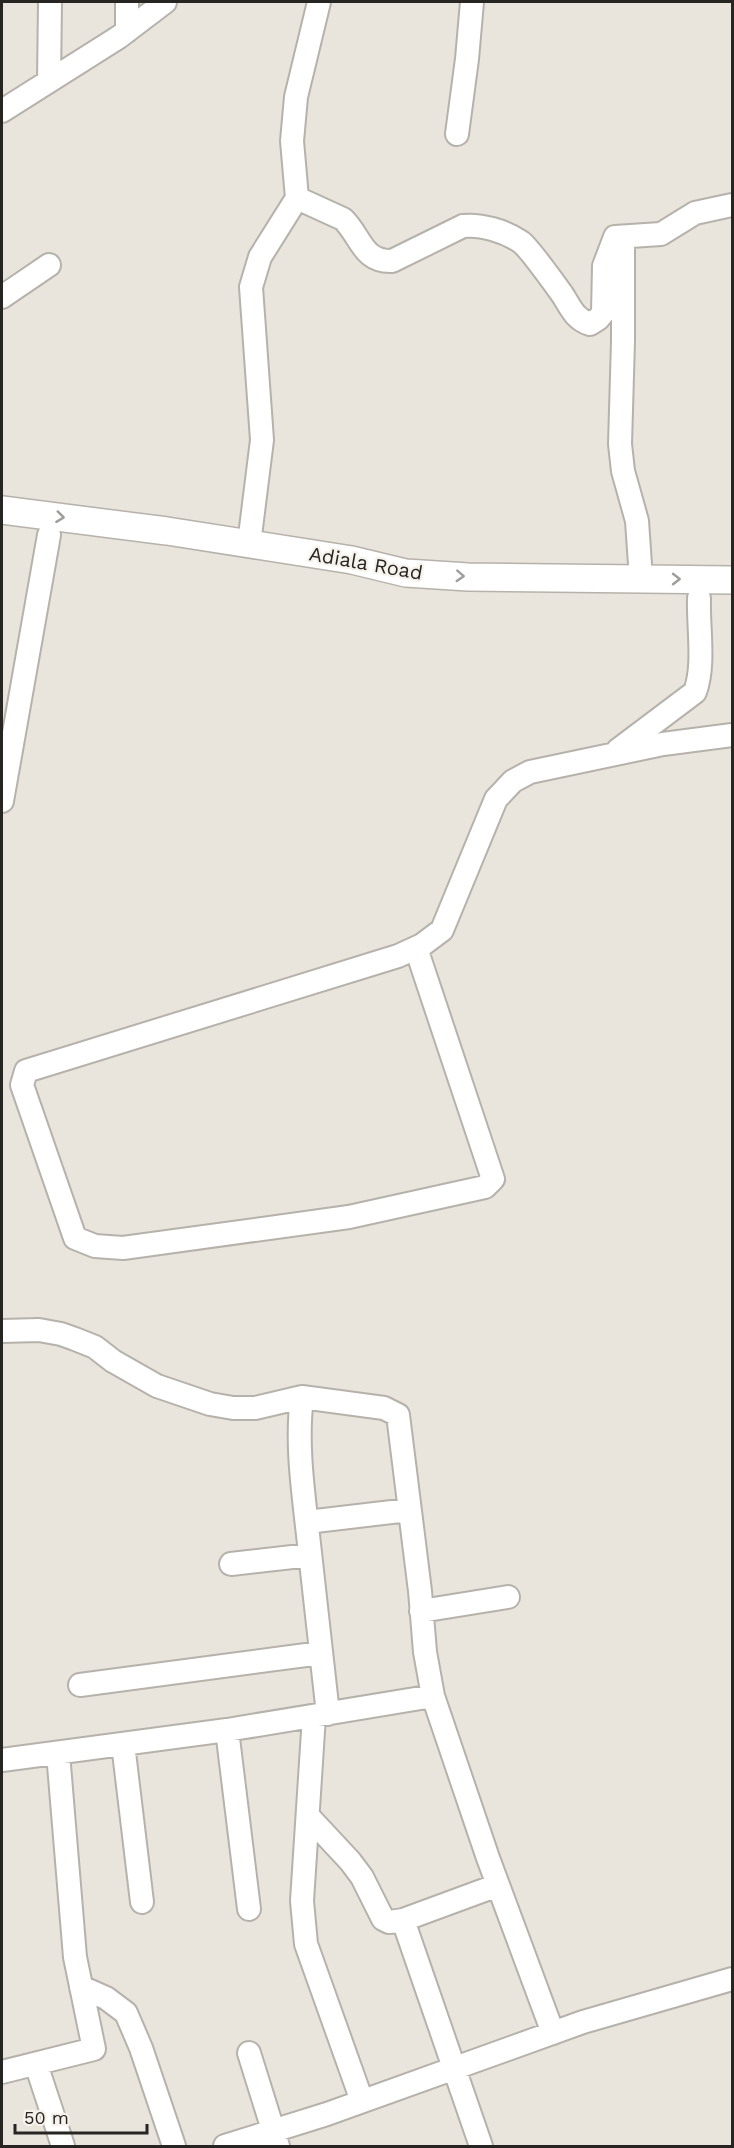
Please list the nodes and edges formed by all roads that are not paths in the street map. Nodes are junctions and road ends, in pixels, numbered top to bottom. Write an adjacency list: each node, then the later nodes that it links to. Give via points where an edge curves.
1 (50, 2): 7 (street)
2 (127, 2): 6 (street)
3 (165, 2): 6 (street)
4 (319, 2): 10 (street, via 296,97 292,141)
5 (472, 2): 9 (street)
6 (127, 31): 7 (street)
7 (49, 81): 8 (street)
8 (2, 111)
9 (457, 134)
10 (297, 198): 12 (street, via 343,219 366,252 378,260 392,261 463,226 473,225 510,236 522,243 574,314 590,324 603,313 604,266 612,241); 18 (street, via 260,257 251,288 262,440)
11 (732, 205): 12 (street, via 694,213 661,234)
12 (623, 237): 19 (street, via 620,444 636,521)
13 (49, 265): 14 (street)
14 (2, 297)
15 (2, 510): 18 (main road, Adiala Road, one-way to 18)
16 (2, 529): 17 (main road, Adiala Road)
17 (49, 535): 21 (main road, Adiala Road, via 348,578 404,591 479,596); 25 (street)
18 (249, 544): 19 (main road, Adiala Road, one-way to 19, via 406,573)
19 (641, 579): 20 (main road, Adiala Road, one-way to 20)
20 (732, 580)
21 (699, 598): 22 (main road, Adiala Road); 24 (street, via 701,677 695,692)
22 (732, 598)
23 (732, 735): 24 (street)
24 (612, 755): 26 (street, via 530,772 513,781 496,799 442,930)
25 (2, 801)
26 (416, 948): 26 (street, via 493,1179 485,1187 349,1217 123,1248 95,1246 75,1238 22,1086 26,1071)
27 (2, 1331): 28 (street, via 61,1334 95,1347 156,1386 210,1404 255,1408)
28 (302, 1397): 29 (street, via 384,1408 398,1415); 30 (street, via 299,1417)
29 (409, 1510): 30 (street); 34 (street)
30 (306, 1522): 31 (street)
31 (310, 1555): 32 (street); 35 (street)
32 (231, 1564)
33 (508, 1597): 34 (street)
34 (421, 1611): 37 (street)
35 (321, 1653): 36 (street); 38 (street)
36 (80, 1685)
37 (433, 1696): 38 (street); 44 (street)
38 (321, 1715): 39 (street); 43 (street)
39 (227, 1730): 40 (street); 46 (street)
40 (123, 1744): 41 (street); 45 (street)
41 (58, 1753): 42 (street); 49 (street, via 75,1958)
42 (2, 1760)
43 (308, 1816): 47 (street, via 350,1861 383,1919); 55 (street, via 302,1901 306,1944)
44 (498, 1885): 47 (street); 50 (street)
45 (142, 1902)
46 (249, 1909)
47 (403, 1920): 53 (street)
48 (732, 1979): 50 (street)
49 (81, 1987): 52 (street, via 94,2049); 58 (street, via 126,2013)
50 (553, 2033): 53 (street)
51 (249, 2053): 56 (street)
52 (36, 2064): 54 (street); 57 (street)
53 (454, 2068): 55 (street); 60 (street)
54 (2, 2072)
55 (362, 2101): 56 (street)
56 (275, 2139): 59 (street)
57 (63, 2146)
58 (174, 2146)
59 (225, 2146)
60 (481, 2146)

